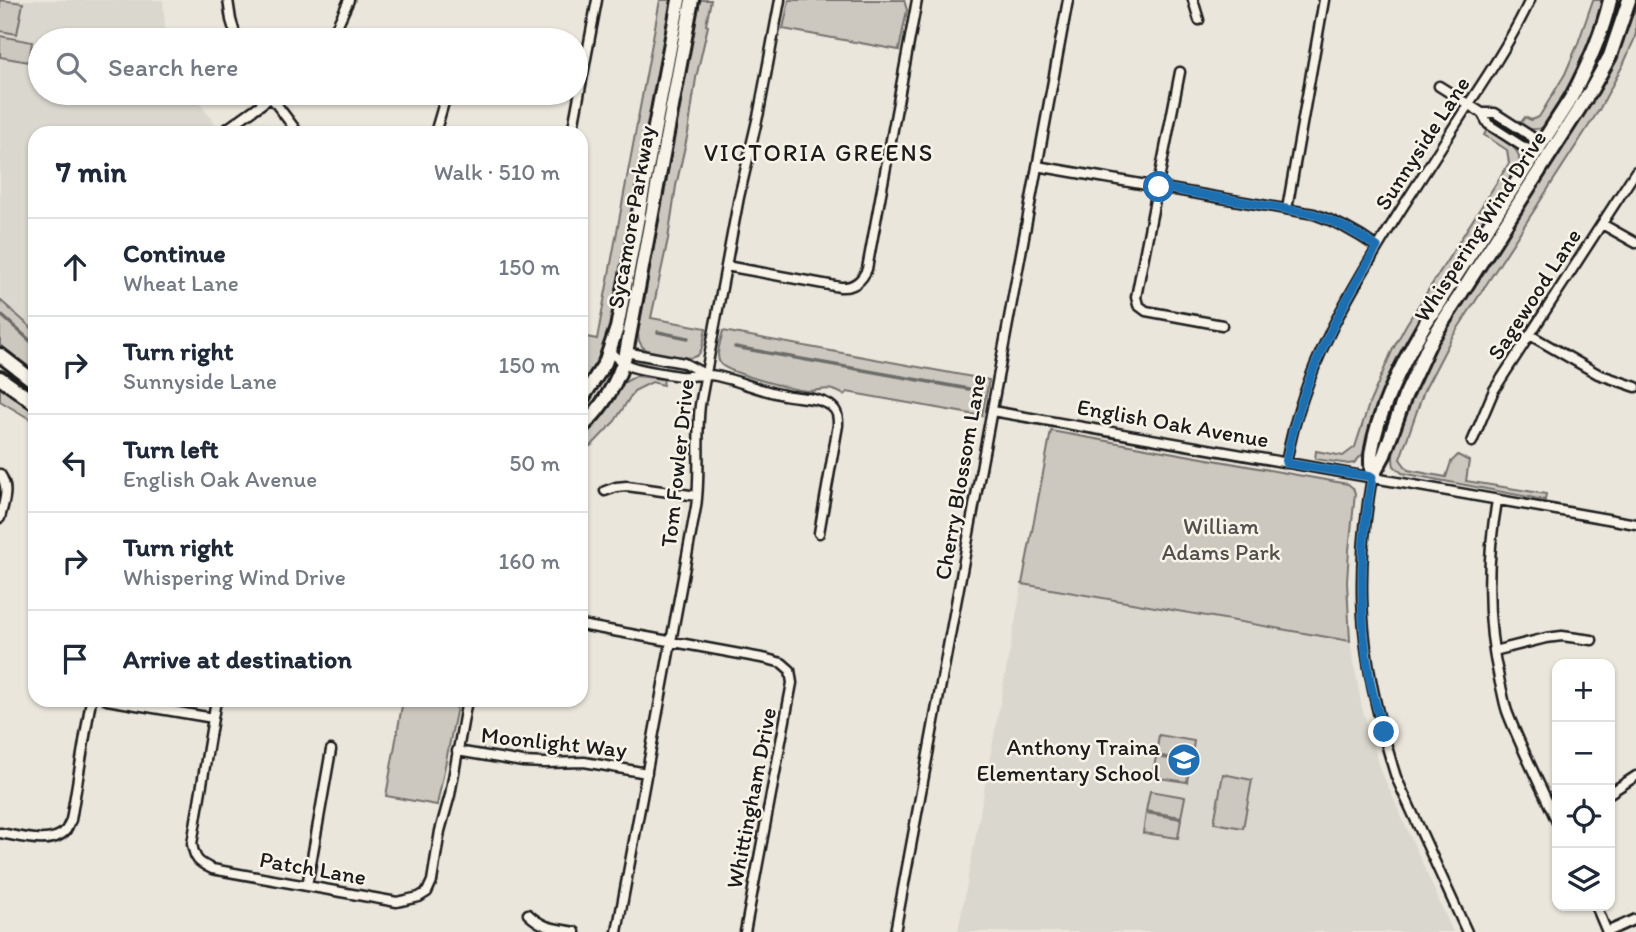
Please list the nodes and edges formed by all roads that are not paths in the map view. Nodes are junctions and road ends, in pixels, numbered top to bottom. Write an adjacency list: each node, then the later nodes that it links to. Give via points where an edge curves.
1 (228, 0): 15 (street)
2 (349, 0): 16 (street)
3 (597, 0): 17 (street)
4 (678, 0): 41 (main road, Sycamore Parkway)
5 (692, 0): 43 (main road, Sycamore Parkway)
6 (780, 0): 38 (street, Tom Fowler Drive)
7 (917, 0): 38 (street, via 865,275 852,286 840,287)
8 (1068, 0): 31 (street, Cherry Blossom Lane)
9 (1193, 0): 14 (street)
10 (1324, 0): 34 (street)
11 (1530, 0): 20 (street, Sunnyside Lane)
12 (1610, 0): 30 (main road, Whispering Wind Drive, via 1584,73)
13 (1629, 0): 30 (main road, Whispering Wind Drive, via 1604,68)
14 (1199, 20)
15 (233, 28)
16 (334, 28)
17 (588, 48)
18 (1180, 72): 33 (street)
19 (1439, 86): 20 (street)
20 (1469, 104): 25 (street); 37 (street, Sunnyside Lane)
21 (258, 105): 26 (street)
22 (279, 105): 27 (street)
23 (443, 105): 28 (street)
24 (577, 105): 29 (street)
25 (1482, 113): 30 (street, via 1488,124 1525,148); 30 (street, via 1495,113 1532,137)
26 (230, 126)
27 (293, 126)
28 (437, 126)
29 (573, 126)
30 (1543, 153): 54 (main road, Whispering Wind Drive, via 1430,342)
31 (1037, 166): 33 (street); 50 (street, Cherry Blossom Lane)
32 (1636, 171): 35 (street, Sagewood Lane)
33 (1159, 187): 34 (street); 39 (street, via 1136,297 1139,305 1146,311)
34 (1287, 209): 37 (street, via 1335,221)
35 (1602, 224): 36 (street); 40 (street, Sagewood Lane)
36 (1636, 243)
37 (1377, 247): 53 (street, Sunnyside Lane, via 1311,372)
38 (726, 266): 44 (street, Tom Fowler Drive)
39 (1222, 325)
40 (1530, 335): 47 (street, via 1598,373); 52 (street, Sagewood Lane, via 1494,390)
41 (610, 352): 43 (street); 48 (main road, Sycamore Parkway)
42 (0, 355): 45 (main road)
43 (625, 358): 44 (street, via 684,363); 44 (street, via 634,368 681,376); 51 (main road, Sycamore Parkway, via 609,393)
44 (706, 374): 57 (street, Tom Fowler Drive, via 698,420); 61 (street, via 820,401 835,409 838,425)
45 (28, 377)
46 (0, 378): 49 (main road)
47 (1636, 387)
48 (588, 390)
49 (28, 398)
50 (992, 411): 53 (street, English Oak Avenue); 85 (street, Cherry Blossom Lane)
51 (588, 421)
52 (1472, 442)
53 (1286, 463): 54 (street, English Oak Avenue)
54 (1372, 477): 58 (street, English Oak Avenue); 86 (street, Whispering Wind Drive, via 1361,582 1371,683 1396,777)
55 (3, 478): 59 (street, via 6,488)
56 (605, 491): 57 (street, via 627,486)
57 (697, 496): 64 (street, Tom Fowler Drive)
58 (1497, 501): 60 (street, English Oak Avenue); 65 (street, via 1488,569)
59 (0, 518)
60 (1636, 524)
61 (819, 533)
62 (588, 626): 64 (street)
63 (1592, 640): 65 (street, via 1562,636)
64 (671, 642): 73 (street, Tom Fowler Drive); 84 (street, Whittingham Drive, via 766,659 790,670 792,682)
65 (1494, 651): 76 (street, via 1508,713)
66 (89, 707): 77 (street, via 71,820 65,831 37,840)
67 (146, 707): 70 (street)
68 (215, 707): 70 (street)
69 (466, 707): 72 (street)
70 (213, 719): 78 (street, Patch Lane, via 192,844 195,857 212,869)
71 (331, 750): 78 (street)
72 (457, 751): 73 (street, Moonlight Way, via 523,762 584,761); 78 (street, Patch Lane, via 427,892 397,902)
73 (647, 772): 83 (street, Tom Fowler Drive)
74 (1636, 776): 75 (street)
75 (1615, 790)
76 (1552, 808)
77 (0, 833)
78 (307, 886)
79 (1597, 911): 87 (street)
80 (528, 914): 82 (street, via 549,928)
81 (1636, 919): 87 (street)
82 (575, 932)
83 (617, 932)
84 (745, 932)
85 (895, 932)
86 (1467, 932)
87 (1607, 932)

